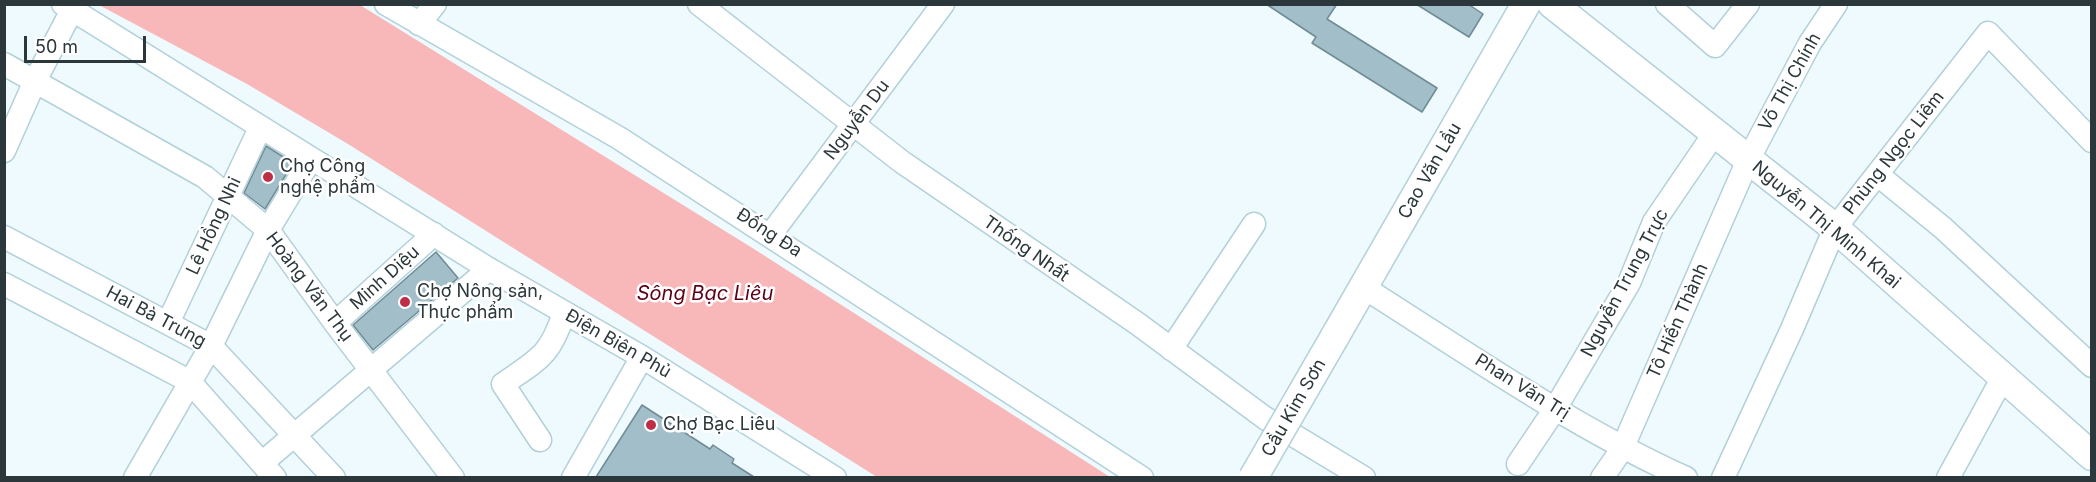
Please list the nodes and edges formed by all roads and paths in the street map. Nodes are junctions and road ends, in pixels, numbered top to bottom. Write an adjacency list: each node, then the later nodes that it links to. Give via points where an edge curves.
1 (386, 4): 11 (street, Đống Đa)
2 (435, 4): 11 (street)
3 (699, 4): 14 (street, Thống Nhất)
4 (943, 4): 14 (street, Nguyễn Du)
5 (1526, 4): 31 (main road, Cao Văn Lầu)
6 (1552, 4): 16 (main road, Nguyễn Thị Minh Khai)
7 (1667, 4): 8 (street, via 1715,46)
8 (1748, 4)
9 (1836, 4): 20 (street, Võ Thị Chính, via 1810,43)
10 (68, 7): 13 (street); 15 (street, Điện Biên Phủ)
11 (419, 24): 27 (street, Đống Đa, via 619,138)
12 (4, 64): 13 (street, Hoàng Văn Thụ)
13 (35, 81): 18 (street); 22 (street, Hoàng Văn Thụ, via 205,177)
14 (855, 124): 27 (street, Nguyễn Du); 37 (street, Thống Nhất, via 903,162)
15 (260, 128): 19 (street, Điện Biên Phủ); 22 (street, Lê Hồng Nhi)
16 (1714, 134): 20 (main road, Nguyễn Thị Minh Khai); 43 (street, Nguyễn Trung Trực, via 1654,222 1629,283)
17 (2091, 141): 21 (street, Phùng Ngọc Liêm, via 1988,33)
18 (4, 150)
19 (311, 159): 25 (street); 26 (street, Điện Biên Phủ)
20 (1748, 160): 24 (main road, Nguyễn Thị Minh Khai); 46 (street, Tô Hiến Thành)
21 (1878, 175): 24 (street, Phùng Ngọc Liêm); 39 (street, via 1943,228)
22 (228, 195): 25 (street, Hoàng Văn Thụ); 33 (street, Lê Hồng Nhi)
23 (1254, 224): 37 (street)
24 (1834, 228): 41 (main road, Nguyễn Thị Minh Khai); 60 (street, Phùng Ngọc Liêm)
25 (268, 230): 34 (street, Hoàng Văn Thụ); 36 (street)
26 (434, 234): 29 (street, Điện Biên Phủ); 34 (street, Minh Diệu)
27 (771, 234): 55 (street, Đống Đa)
28 (4, 237): 33 (street, Hai Bà Trưng)
29 (489, 269): 32 (street, Điện Biên Phủ); 40 (street)
30 (4, 284): 42 (street)
31 (1363, 287): 35 (main road, Cao Văn Lầu); 43 (street, Phan Văn Trị)
32 (564, 313): 38 (street, Điện Biên Phủ); 45 (street, via 542,359 503,384)
33 (168, 323): 36 (street, Hai Bà Trưng)
34 (335, 323): 40 (street, Hoàng Văn Thụ)
35 (1334, 338): 56 (main road, Cầu Kim Sơn, bridge)
36 (211, 346): 42 (street); 44 (street, Hai Bà Trưng)
37 (1171, 349): 57 (street, Thống Nhất, via 1265,418)
38 (642, 357): 53 (street); 54 (street, Điện Biên Phủ)
39 (2091, 366)
40 (372, 370): 44 (street); 52 (street, Hoàng Văn Thụ)
41 (2003, 377): 47 (main road, Nguyễn Thị Minh Khai); 61 (street)
42 (189, 381): 49 (street); 50 (street)
43 (1555, 409): 46 (street, Phan Văn Trị); 48 (street, Nguyễn Trung Trực)
44 (295, 434): 49 (street); 51 (street, Hai Bà Trưng)
45 (540, 440)
46 (1622, 449): 58 (street, Tô Hiến Thành); 59 (street, Phan Văn Trị)
47 (2091, 456)
48 (1518, 464)
49 (269, 470)
50 (135, 477)
51 (334, 477)
52 (453, 477)
53 (573, 477)
54 (835, 477)
55 (1142, 477)
56 (1253, 477)
57 (1364, 477)
58 (1602, 477)
59 (1686, 477)
60 (1723, 477)
61 (1948, 477)

